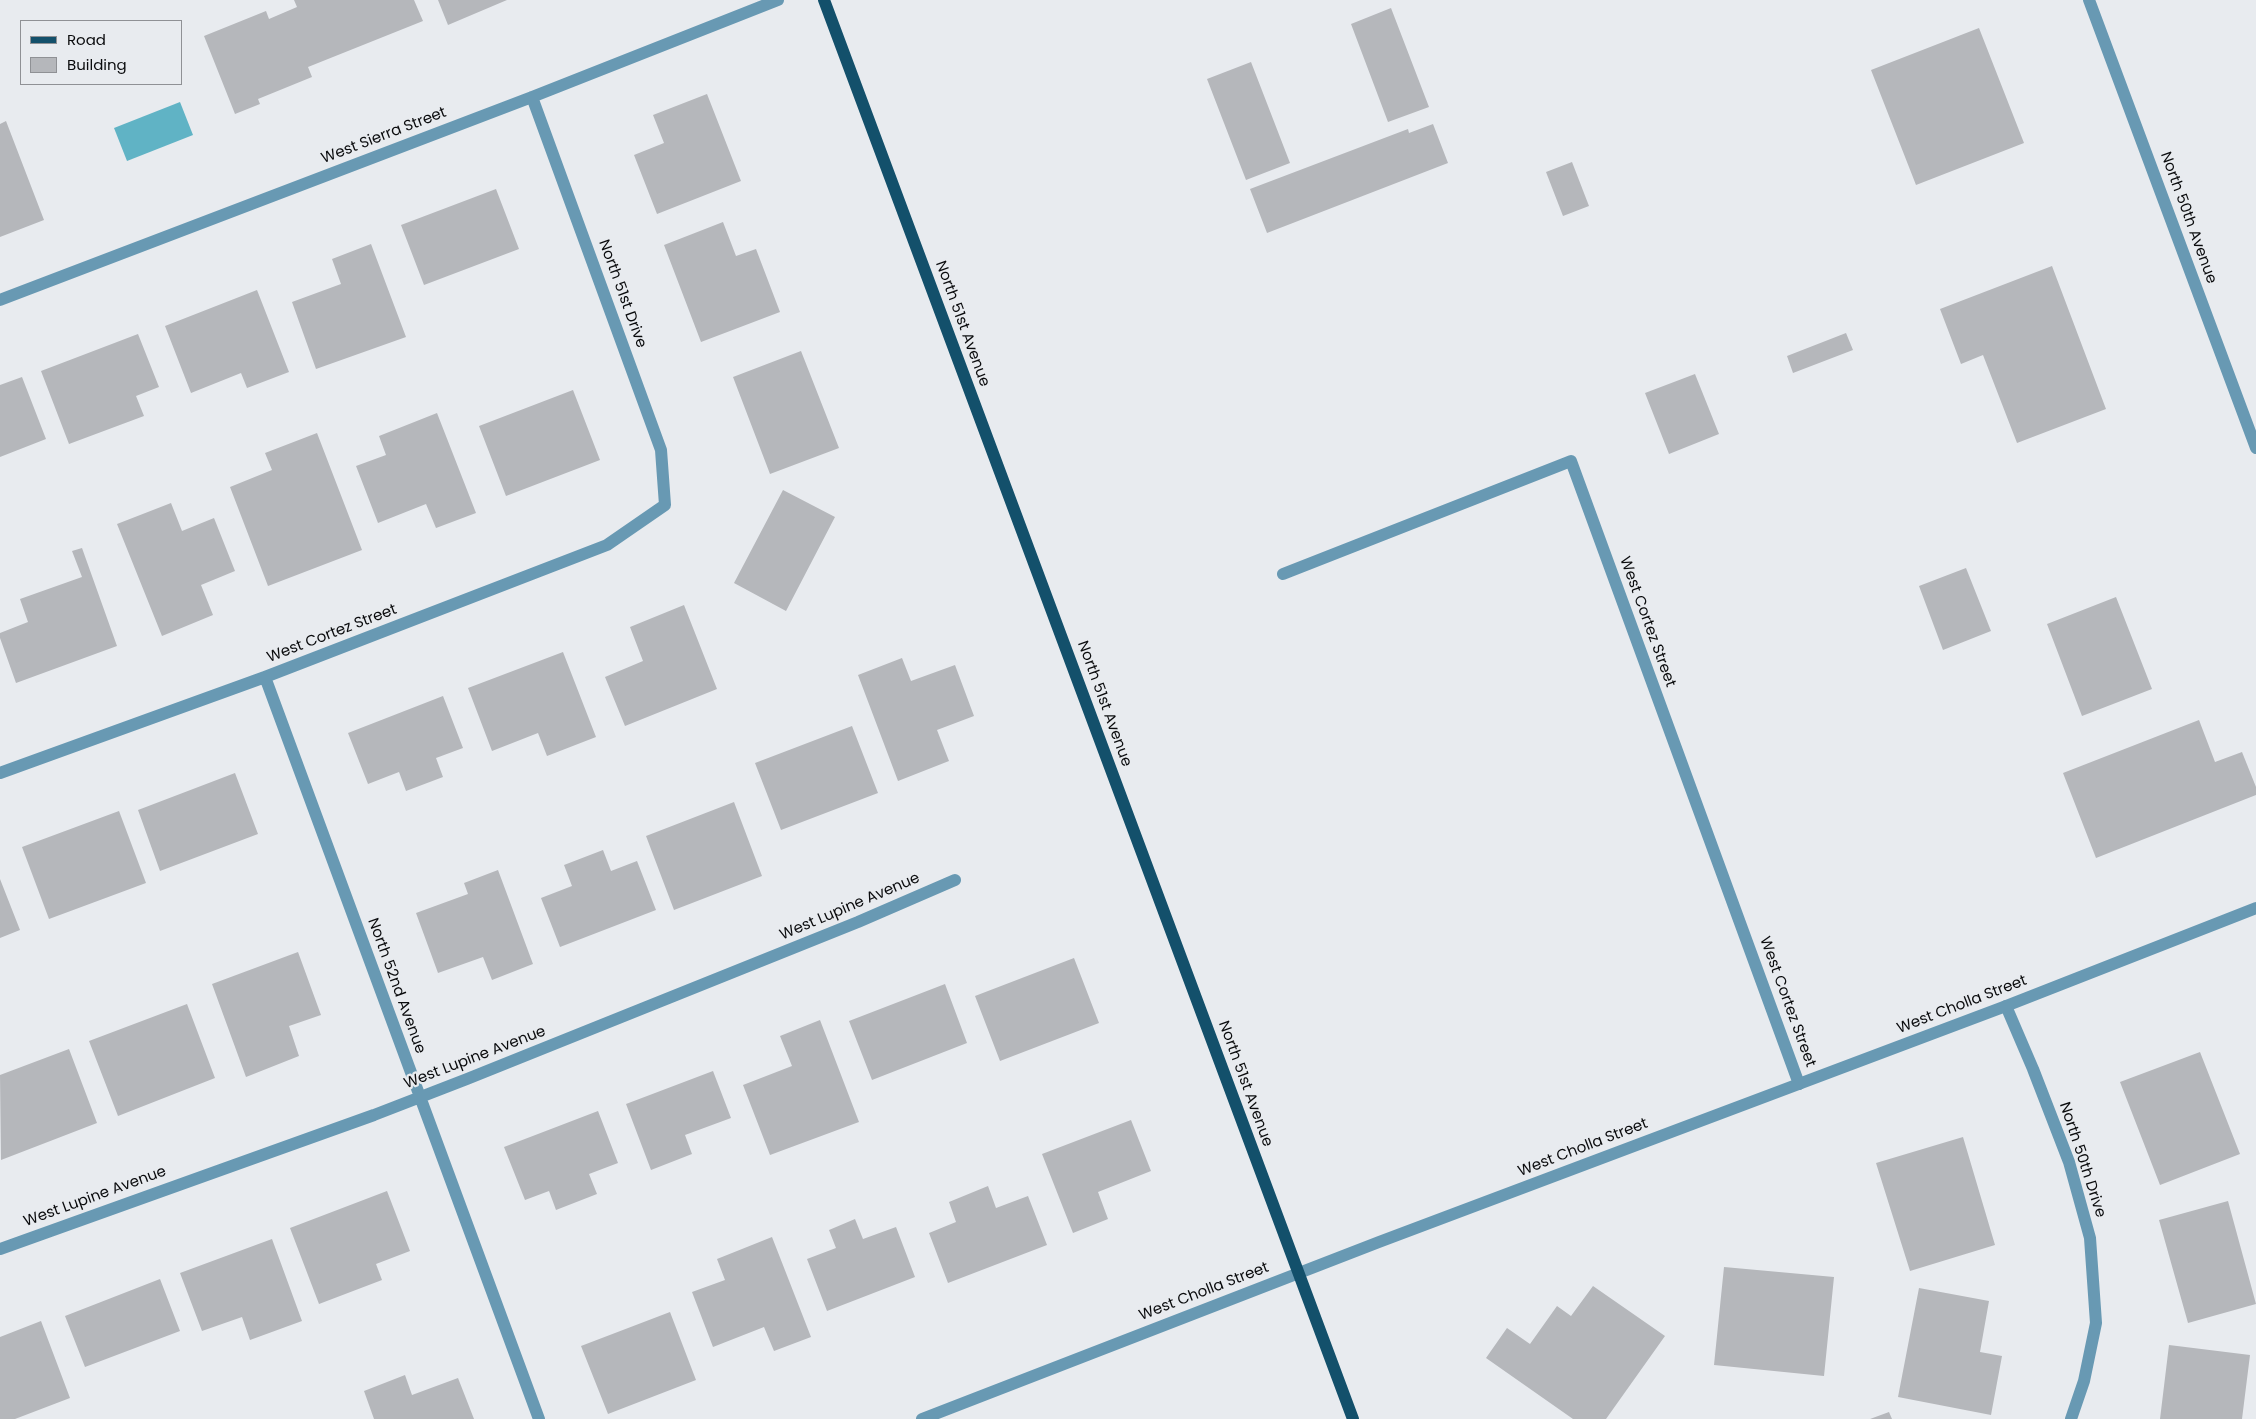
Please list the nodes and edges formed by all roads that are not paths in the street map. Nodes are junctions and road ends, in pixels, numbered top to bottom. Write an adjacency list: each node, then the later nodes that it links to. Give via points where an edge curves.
1 (778, 0): 4 (street, West Sierra Street)
2 (824, 0): 17 (main road, North 51st Avenue)
3 (2089, 0): 6 (street, North 50th Avenue)
4 (532, 97): 5 (street, West Sierra Street); 7 (street, North 51st Drive, via 661,450)
5 (0, 300)
6 (2256, 448)
7 (665, 505): 9 (street, West Cortez Street, via 607,545)
8 (1283, 574): 14 (street, West Cortez Street, via 1571,461)
9 (265, 677): 10 (street, West Cortez Street); 15 (street, North 52nd Avenue)
10 (0, 773)
11 (955, 880): 15 (street, West Lupine Avenue)
12 (2256, 908): 13 (street, West Cholla Street)
13 (2006, 1006): 14 (street, West Cholla Street); 21 (street, North 50th Drive, via 2069,1162 2090,1238 2096,1323 2084,1381)
14 (1799, 1084): 17 (street, West Cholla Street)
15 (420, 1097): 16 (street, West Lupine Avenue); 18 (street, North 52nd Avenue)
16 (0, 1249)
17 (1299, 1273): 19 (street, West Cholla Street); 20 (main road, North 51st Avenue)
18 (540, 1419)
19 (922, 1419)
20 (1353, 1419)
21 (2071, 1419)

